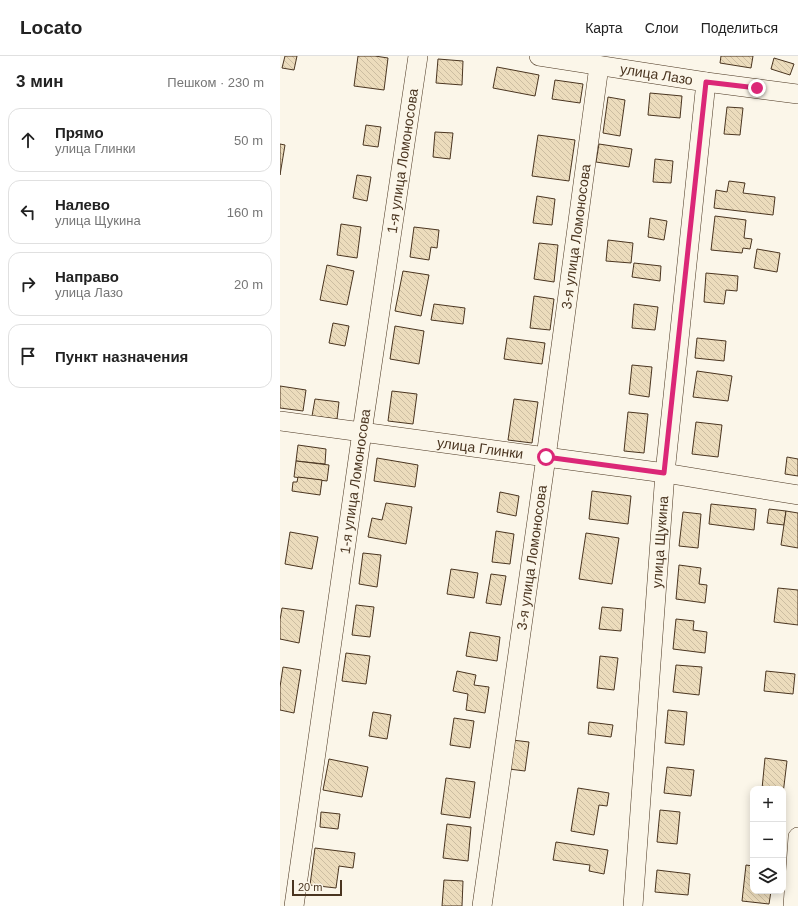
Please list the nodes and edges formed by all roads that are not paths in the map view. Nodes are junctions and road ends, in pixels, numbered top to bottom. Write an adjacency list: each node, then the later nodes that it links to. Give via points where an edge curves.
1 (418, 56): 7 (street, 1-я улица Ломоносова)
2 (539, 56): 3 (street, улица Лазо)
3 (599, 66): 4 (street, улица Лазо); 8 (street, 3-я улица Ломоносова)
4 (706, 82): 5 (street, улица Лазо); 9 (street, улица Щукина)
5 (798, 94)
6 (280, 422): 7 (street, улица Глинки)
7 (362, 432): 8 (street, улица Глинки); 12 (street, 1-я улица Ломоносова)
8 (546, 457): 9 (street, улица Глинки); 13 (street, 3-я улица Ломоносова)
9 (664, 473): 10 (street, улица Глинки); 14 (street, улица Щукина)
10 (798, 495)
11 (798, 837): 15 (street)
12 (294, 906)
13 (482, 906)
14 (633, 906)
15 (793, 906)

